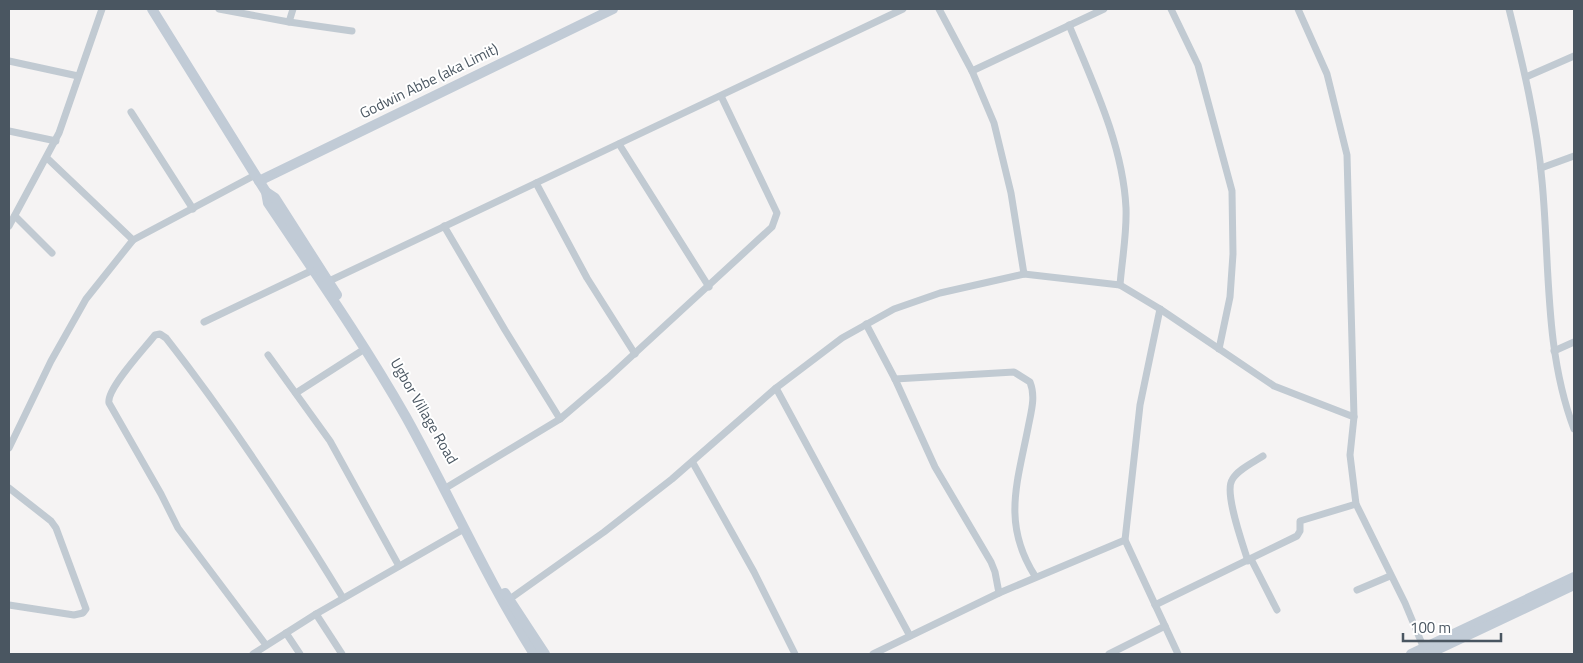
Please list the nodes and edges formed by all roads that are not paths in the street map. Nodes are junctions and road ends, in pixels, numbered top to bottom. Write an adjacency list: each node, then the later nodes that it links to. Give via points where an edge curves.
1 (102, 9): 19 (street)
2 (152, 9): 29 (street, Ugbor Village Road)
3 (220, 9): 13 (street)
4 (293, 9): 13 (street)
5 (603, 9): 29 (street, Godwin Abbe (aka Limit))
6 (613, 9): 29 (street, Godwin Abbe (aka Limit))
7 (903, 9): 21 (street)
8 (939, 9): 18 (street)
9 (1104, 9): 14 (street)
10 (1171, 9): 47 (street, via 1198,65 1232,191 1233,263 1230,297)
11 (1298, 9): 55 (street, via 1327,74 1347,155)
12 (1509, 9): 20 (street)
13 (289, 22): 15 (street)
14 (1069, 26): 18 (street); 41 (street, via 1100,101 1119,160 1126,209)
15 (352, 31)
16 (1574, 56): 20 (street)
17 (9, 61): 19 (street)
18 (972, 70): 39 (street, via 994,123 1011,194)
19 (78, 76): 24 (street)
20 (1526, 77): 28 (street)
21 (721, 96): 25 (street); 42 (street, via 777,219)
22 (131, 112): 32 (street)
23 (9, 131): 24 (street)
24 (56, 141): 27 (street)
25 (619, 144): 30 (street); 42 (street)
26 (1574, 156): 28 (street)
27 (48, 158): 33 (street); 36 (street)
28 (1541, 168): 49 (street)
29 (257, 178): 31 (street, Ugbor Village Road); 32 (street)
30 (536, 183): 35 (street); 51 (street, via 587,278)
31 (266, 192): 38 (street, Ugbor Village Road, via 268,203); 40 (street, Ugbor Village Road, via 275,198)
32 (193, 209): 36 (street)
33 (14, 216): 34 (street); 37 (street)
34 (9, 226)
35 (444, 226): 40 (street); 56 (street)
36 (133, 240): 58 (street, via 86,299 51,361)
37 (52, 253)
38 (313, 270): 40 (street, Ugbor Village Road); 44 (street)
39 (1024, 274): 41 (street); 45 (street, via 940,293 894,309)
40 (326, 283): 48 (street, Ugbor Village Road); 61 (street, Ugbor Village Road, via 409,412)
41 (1120, 285): 43 (street)
42 (708, 286): 51 (street)
43 (1160, 309): 47 (street); 65 (street, via 1140,405)
44 (204, 322)
45 (866, 324): 52 (street); 53 (street)
46 (1574, 342): 49 (street)
47 (1219, 349): 55 (street, via 1274,386)
48 (363, 350): 54 (street); 61 (street, Ugbor Village Road)
49 (1554, 351): 57 (street)
50 (268, 354): 54 (street)
51 (635, 354): 56 (street)
52 (895, 379): 68 (street, via 1014,372 1030,382 1034,398 1014,519 1020,545); 73 (street, via 935,467 993,567)
53 (776, 388): 60 (street); 82 (street)
54 (296, 393): 67 (street, via 330,442)
55 (1354, 417): 63 (street, via 1350,456)
56 (560, 419): 61 (street)
57 (1574, 426)
58 (9, 448)
59 (1263, 456): 66 (street, via 1234,477 1230,486 1241,539)
60 (692, 463): 75 (street, via 604,532); 91 (street, via 754,572)
61 (447, 487): 64 (street, Ugbor Village Road); 75 (street, Ugbor Village Road)
62 (9, 488): 76 (street, via 56,528 86,609 74,614)
63 (1356, 504): 66 (street, via 1300,521 1297,536); 69 (street)
64 (464, 529): 67 (street); 75 (street, Ugbor Village Road)
65 (1125, 540): 68 (street); 77 (street)
66 (1250, 560): 77 (street); 78 (street)
67 (399, 566): 74 (street)
68 (1035, 576): 73 (street)
69 (1390, 576): 72 (street); 84 (street)
70 (1574, 577): 84 (street)
71 (1574, 585): 85 (street)
72 (1357, 590)
73 (999, 593): 82 (street)
74 (343, 598): 79 (street); 83 (street, via 287,506 199,380 166,338 155,335 119,380 110,394 110,403 178,528)
75 (505, 601): 89 (street, Ugbor Village Road); 90 (street, Ugbor Village Road)
76 (9, 605)
77 (1154, 605): 80 (street)
78 (1277, 610)
79 (316, 614): 81 (street); 88 (street)
80 (1164, 626): 93 (street); 94 (street)
81 (286, 633): 83 (street); 87 (street)
82 (910, 636): 92 (street)
83 (266, 646): 86 (street)
84 (1426, 652): 85 (street); 95 (street)
85 (1442, 652)
86 (252, 654)
87 (300, 654)
88 (342, 654)
89 (534, 654)
90 (545, 654)
91 (795, 654)
92 (873, 654)
93 (1109, 654)
94 (1178, 654)
95 (1411, 654)

